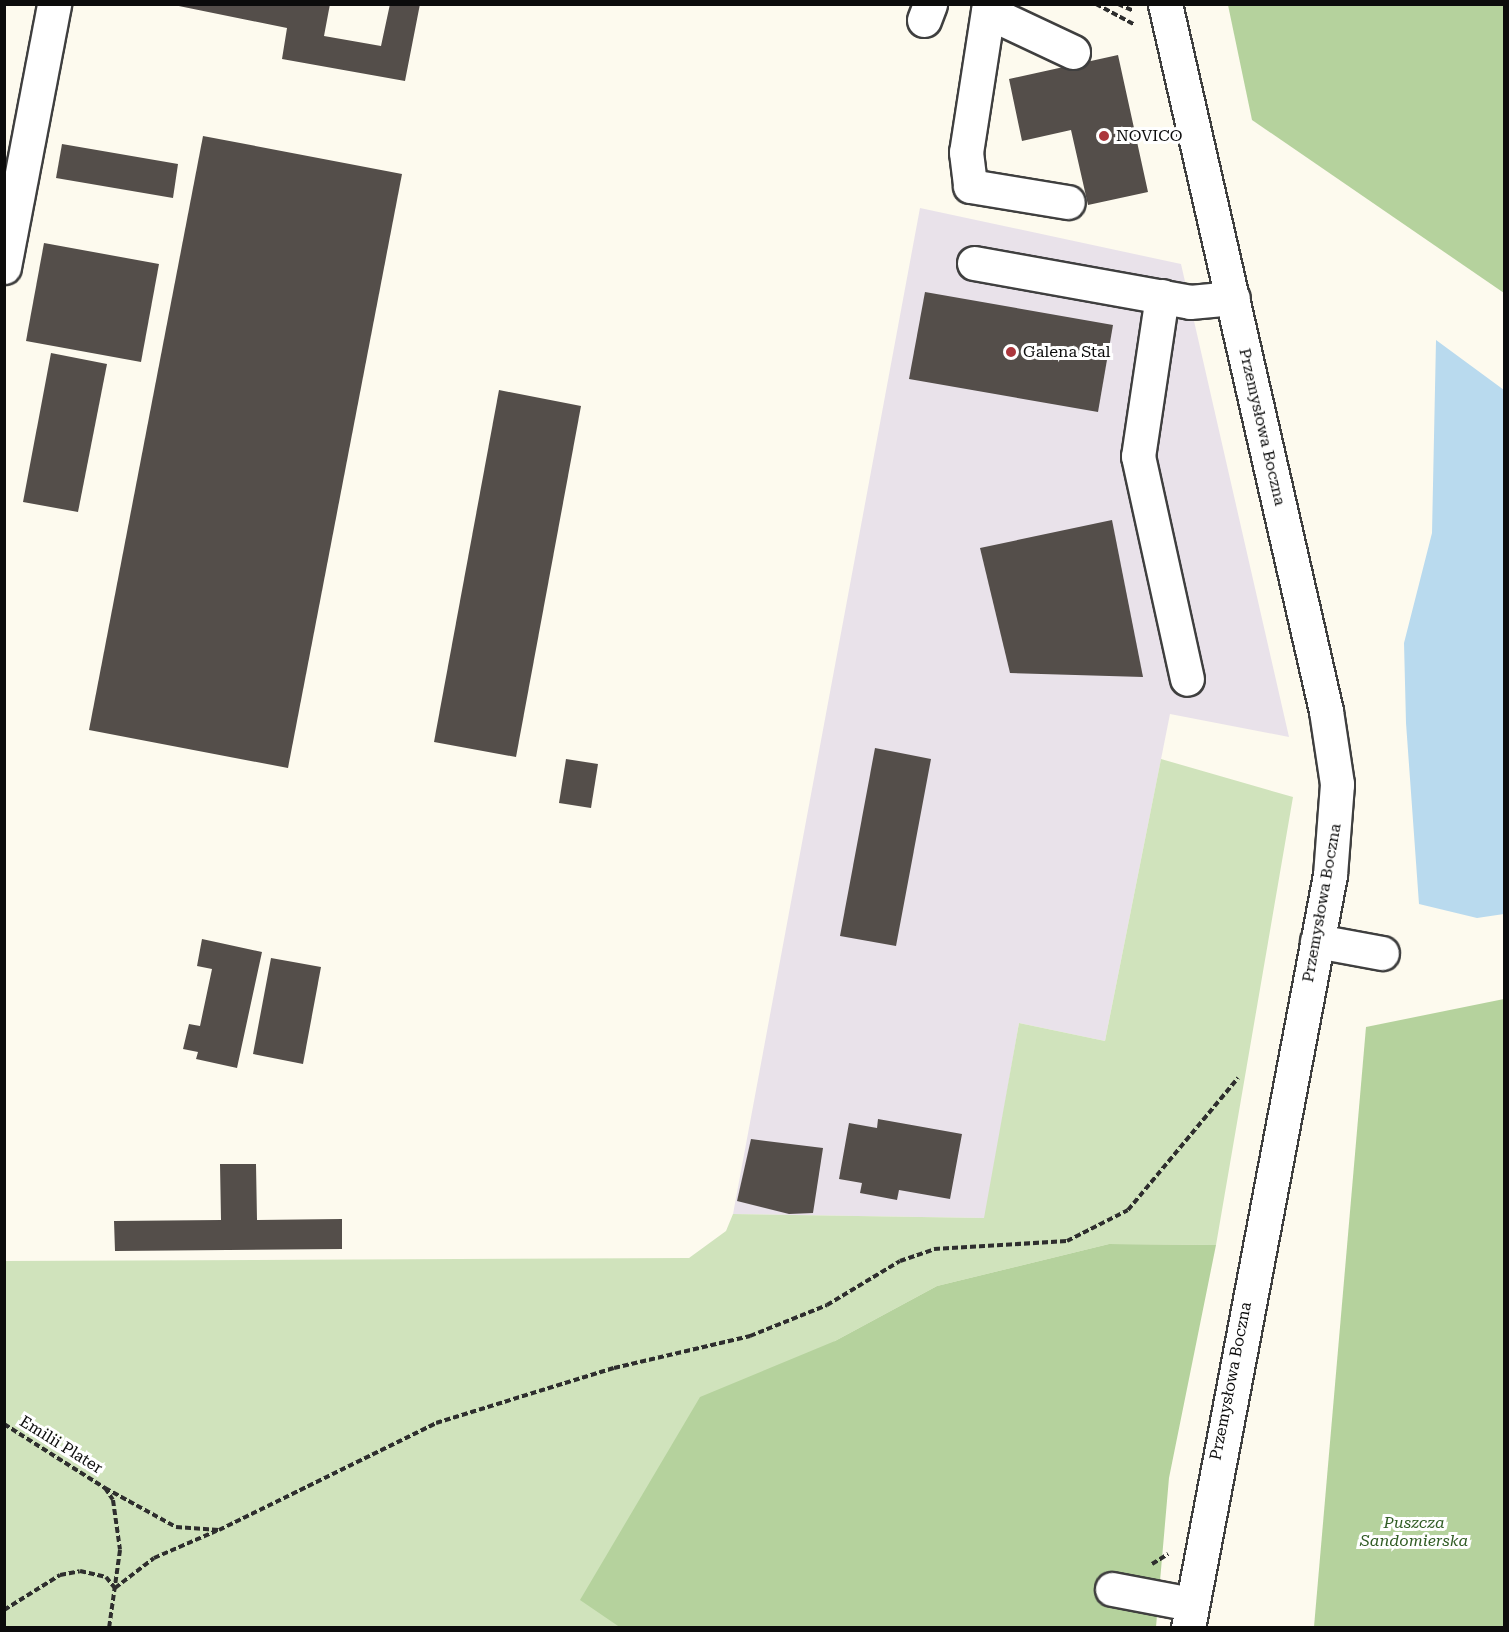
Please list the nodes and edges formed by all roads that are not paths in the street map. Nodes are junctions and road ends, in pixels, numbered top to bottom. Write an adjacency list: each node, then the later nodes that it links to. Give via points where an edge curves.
1 (54, 4): 7 (street)
2 (988, 8): 4 (street); 5 (street, via 966,152 970,186)
3 (1156, 9): 9 (street, Przemysłowa Boczna)
4 (1073, 52)
5 (1068, 202)
6 (974, 263): 8 (street)
7 (4, 267)
8 (1162, 297): 9 (street, via 1203,303); 10 (street, via 1138,456)
9 (1233, 298): 11 (street, Przemysłowa Boczna, via 1333,749 1336,831)
10 (1187, 679)
11 (1317, 941): 12 (street); 14 (street, Przemysłowa Boczna)
12 (1382, 953)
13 (1126, 1592): 14 (street)
14 (1190, 1616)

